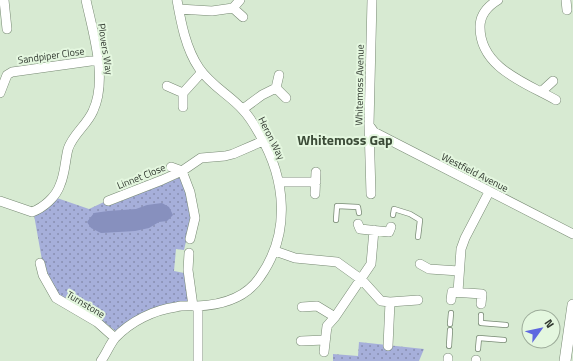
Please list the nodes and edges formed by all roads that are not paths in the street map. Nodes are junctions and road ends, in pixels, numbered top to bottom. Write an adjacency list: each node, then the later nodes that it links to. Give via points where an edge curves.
1 (4, 0): 11 (street)
2 (86, 0): 12 (street, Plovers Way)
3 (240, 0): 8 (street)
4 (372, 0): 26 (street, Whitemoss Avenue)
5 (498, 0): 19 (street, via 486,10 480,23 486,51 497,65)
6 (566, 0): 9 (street)
7 (178, 5): 8 (street, via 212,11); 13 (street, Heron Way, via 191,51)
8 (234, 8): 10 (street)
9 (567, 10)
10 (244, 17)
11 (7, 29)
12 (98, 60): 14 (street, Sandpiper Close); 36 (street, Plovers Way, via 96,104 89,120 68,148 58,190 39,210 32,212)
13 (202, 72): 21 (street); 25 (street, Heron Way)
14 (3, 74): 20 (street, Sandpiper Close)
15 (279, 75): 18 (street)
16 (553, 81): 19 (street)
17 (167, 86): 21 (street)
18 (276, 88): 22 (street); 25 (street)
19 (541, 92): 23 (street)
20 (0, 93)
21 (183, 93): 24 (street)
22 (286, 98)
23 (556, 100)
24 (183, 107)
25 (243, 109): 27 (street, Heron Way)
26 (369, 125): 33 (street, Westfield Avenue, via 374,132); 35 (street, Whitemoss Avenue)
27 (263, 141): 29 (street, Linnet Close, via 233,154 201,158); 31 (street, Heron Way, via 272,158)
28 (171, 167): 29 (street, Linnet Close)
29 (182, 171): 37 (street, Linnet Close); 46 (street, via 190,192 195,218)
30 (316, 172): 32 (street)
31 (279, 182): 32 (street); 47 (street, Heron Way, via 282,218)
32 (316, 182): 34 (street)
33 (489, 192): 44 (street, Westfield Avenue); 51 (street, via 465,238 460,254)
34 (315, 194)
35 (371, 194)
36 (0, 201)
37 (108, 201)
38 (359, 213): 40 (lane, via 358,207 337,206)
39 (393, 216): 45 (lane, via 394,209 420,220)
40 (336, 220)
41 (358, 224): 43 (street, via 360,229)
42 (391, 227): 43 (street, via 389,232)
43 (374, 230): 52 (street, via 371,264)
44 (573, 234)
45 (418, 237)
46 (190, 240)
47 (275, 251): 52 (street, via 295,258 331,260); 59 (street, Heron Way, via 251,289 227,302)
48 (189, 253): 59 (street, via 188,270)
49 (40, 263): 67 (street, Turnstone, via 43,275 56,298 97,322)
50 (420, 264): 51 (street, via 429,270)
51 (459, 271): 53 (street)
52 (362, 280): 56 (street, via 381,300); 63 (street)
53 (458, 292): 55 (street, via 452,292); 57 (street, via 482,294)
54 (418, 300): 56 (street)
55 (451, 300)
56 (390, 302): 71 (street)
57 (481, 304)
58 (573, 305): 77 (street)
59 (196, 306): 67 (street, Heron Way, via 172,307 146,315); 76 (street)
60 (302, 307): 63 (street, via 317,306)
61 (451, 314): 64 (lane)
62 (481, 315): 65 (lane, via 481,323)
63 (335, 317): 68 (street, via 327,326)
64 (450, 324)
65 (506, 325)
66 (450, 330): 72 (lane)
67 (115, 338): 75 (street, Heron Way)
68 (325, 340): 70 (street); 74 (street)
69 (504, 340): 73 (lane, via 479,338)
70 (301, 341)
71 (388, 346)
72 (449, 346)
73 (478, 349)
74 (324, 352)
75 (101, 361)
76 (198, 361)
77 (565, 361)

